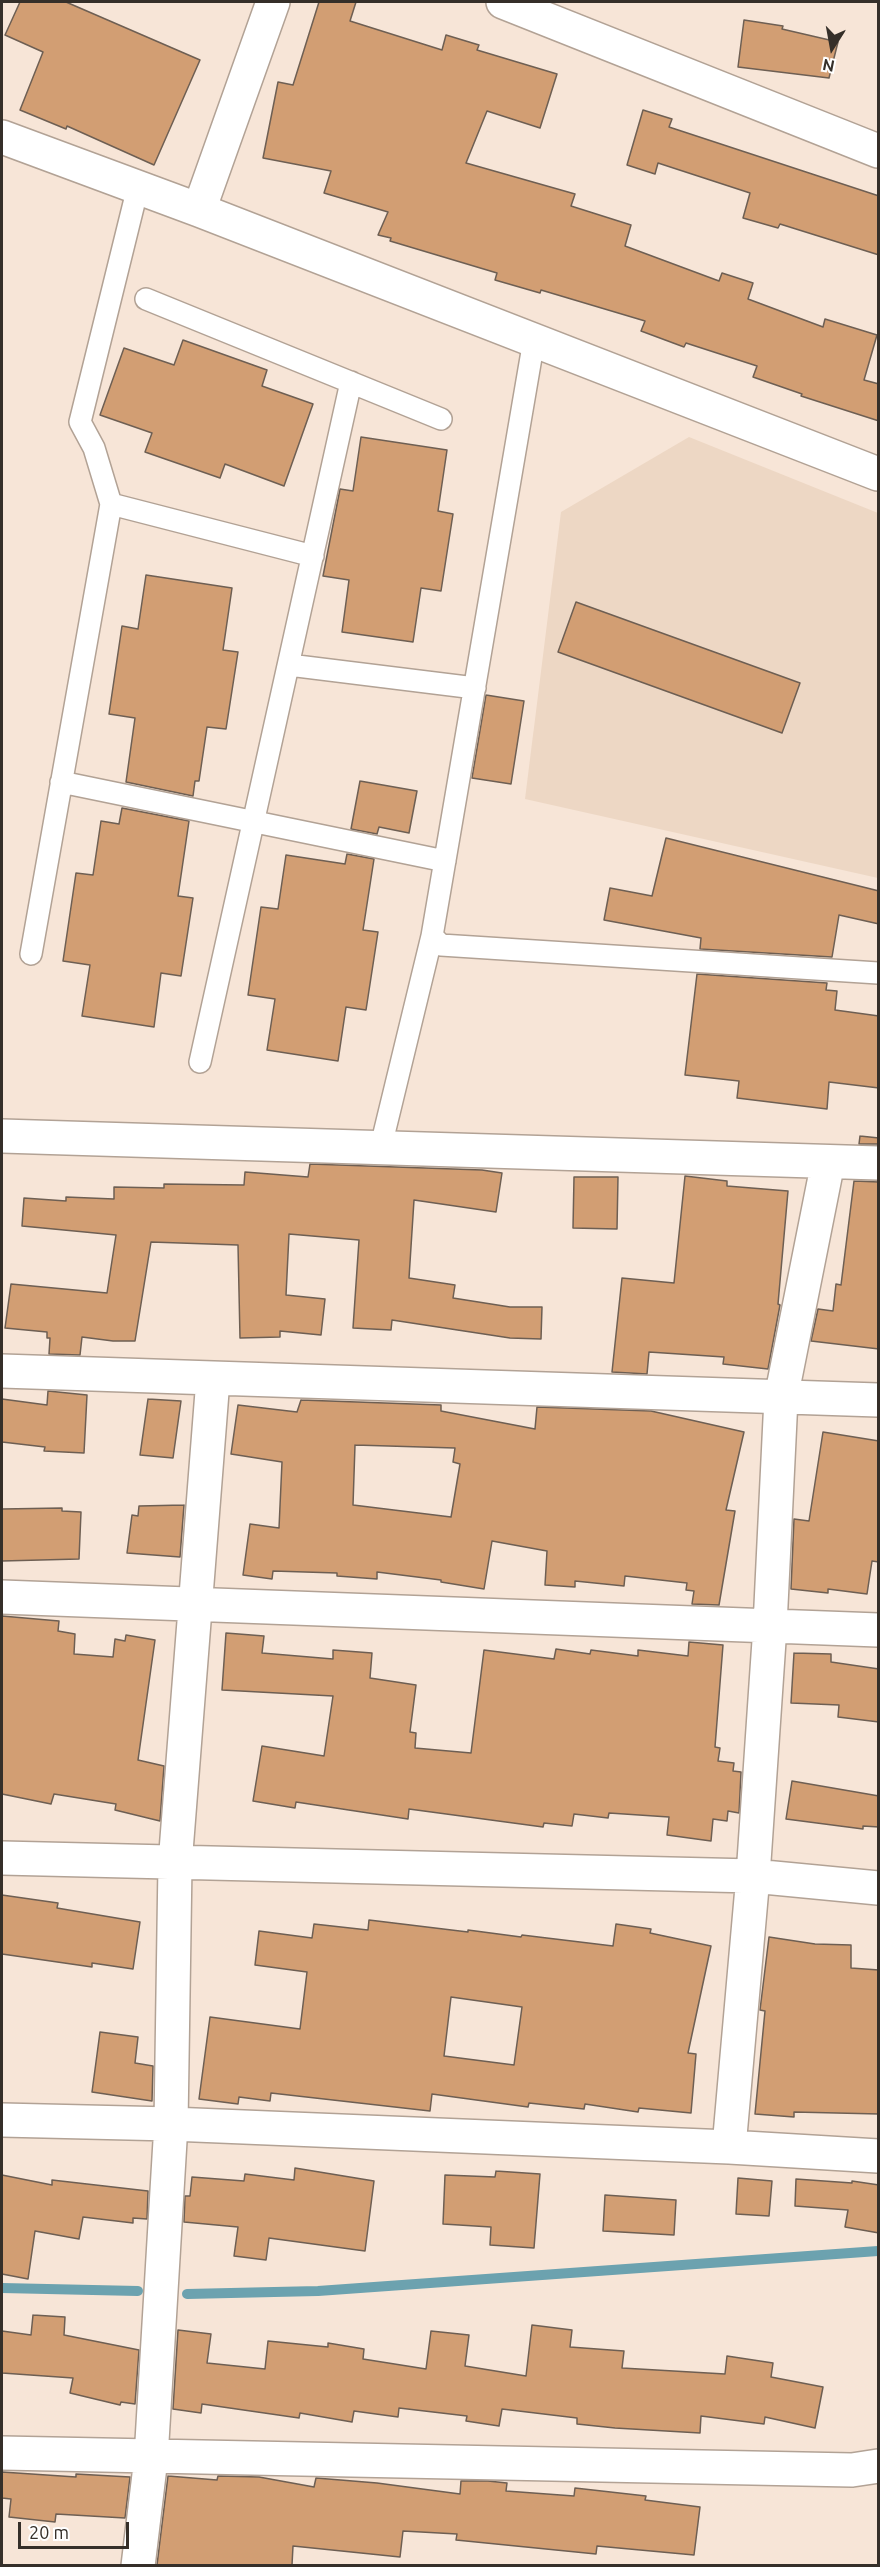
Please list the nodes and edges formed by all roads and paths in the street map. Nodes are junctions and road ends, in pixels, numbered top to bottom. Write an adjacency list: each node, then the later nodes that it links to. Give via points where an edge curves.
1 (273, 2): 6 (street)
2 (502, 2): 4 (street)
3 (2, 137): 5 (street)
4 (879, 151)
5 (138, 187): 6 (street); 12 (lane, via 80,422 94,448)
6 (199, 210): 8 (street)
7 (146, 299): 9 (lane)
8 (534, 340): 11 (street); 15 (lane)
9 (351, 382): 10 (lane); 13 (lane)
10 (441, 419)
11 (879, 474)
12 (111, 504): 13 (lane); 16 (lane)
13 (313, 556): 14 (lane)
14 (289, 665): 15 (lane); 17 (lane)
15 (475, 688): 18 (lane)
16 (61, 783): 17 (lane); 20 (lane)
17 (254, 821): 18 (lane); 22 (lane)
18 (445, 861): 19 (lane)
19 (432, 936): 21 (lane, via 441,945); 24 (lane)
20 (31, 954)
21 (879, 973)
22 (200, 1062)
23 (2, 1136): 24 (street)
24 (381, 1146): 25 (street)
25 (828, 1162): 26 (street); 29 (street)
26 (879, 1163)
27 (2, 1371): 28 (street)
28 (213, 1378): 29 (street); 32 (street)
29 (781, 1398): 30 (street); 33 (street)
30 (879, 1400)
31 (2, 1597): 32 (street)
32 (195, 1605): 33 (street); 36 (street)
33 (771, 1626): 34 (street); 37 (street)
34 (879, 1630)
35 (2, 1858): 36 (street)
36 (175, 1864): 37 (street); 40 (street)
37 (753, 1876): 38 (street); 41 (street)
38 (879, 1888)
39 (2, 2120): 40 (street)
40 (171, 2124): 41 (street); 44 (street)
41 (729, 2147): 42 (street)
42 (879, 2156)
43 (2, 2453): 44 (street)
44 (151, 2458): 45 (street, via 852,2470); 46 (street)
45 (879, 2466)
46 (138, 2565)

